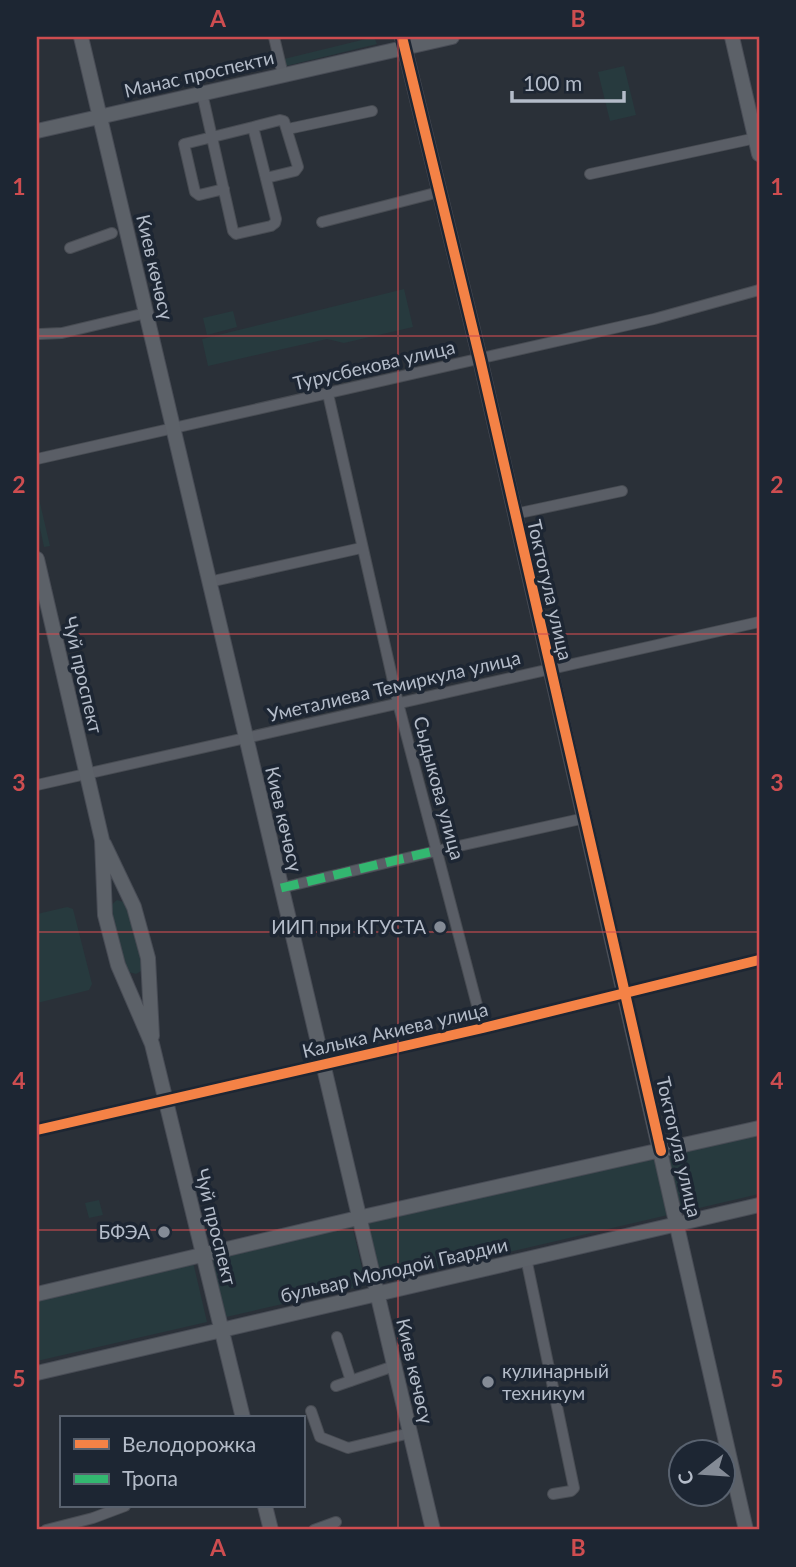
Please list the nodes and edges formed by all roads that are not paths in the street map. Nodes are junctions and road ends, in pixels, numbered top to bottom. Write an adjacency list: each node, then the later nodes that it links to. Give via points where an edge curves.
1 (81, 37): 9 (main road, Киев көчөсү)
2 (274, 37): 6 (street)
3 (452, 37): 5 (main road, Манас проспекти)
4 (732, 37): 14 (main road)
5 (403, 42): 6 (main road, Манас проспекти); 19 (main road, Токтогула улица)
6 (283, 75): 7 (main road, Манас проспекти)
7 (202, 93): 9 (main road, Манас проспекти); 13 (street)
8 (372, 111): 11 (street)
9 (100, 116): 12 (main road, Манас проспекти); 24 (main road, Киев көчөсү)
10 (253, 127): 11 (street, via 280,120); 13 (street); 17 (street)
11 (288, 129): 17 (street, via 298,167)
12 (37, 131)
13 (212, 136): 18 (street); 18 (street, via 188,141 183,147 195,192)
14 (756, 138): 15 (main road); 16 (street)
15 (759, 154)
16 (590, 174)
17 (266, 178): 18 (street, via 276,219 271,226 236,234)
18 (224, 189)
19 (439, 192): 20 (street); 26 (main road, Токтогула улица)
20 (322, 222)
21 (112, 233): 22 (street)
22 (70, 248)
23 (759, 290): 26 (street, Турусбекова улица)
24 (146, 313): 25 (street); 28 (main road, Киев көчөсү)
25 (40, 334)
26 (480, 359): 27 (street, Турусбекова улица); 31 (main road, Токтогула улица)
27 (328, 394): 28 (street, Турусбекова улица); 32 (street, Сыдыкова улица)
28 (173, 430): 29 (street, Турусбекова улица); 34 (main road, Киев көчөсү)
29 (37, 459)
30 (622, 491): 31 (street)
31 (515, 514): 36 (main road, Токтогула улица)
32 (361, 548): 34 (street); 37 (street, Сыдыкова улица)
33 (37, 559): 39 (main road, Чуй проспект)
34 (209, 582): 38 (main road, Киев көчөсү)
35 (759, 622): 36 (street, Уметалиева Темиркула улица)
36 (550, 668): 37 (street, Уметалиева Темиркула улица); 41 (main road, Токтогула улица)
37 (398, 703): 38 (street, Уметалиева Темиркула улица); 43 (street, Сыдыкова улица)
38 (245, 738): 39 (street, Уметалиева Темиркула улица); 44 (main road, Киев көчөсү)
39 (87, 774): 40 (street, Уметалиева Темиркула улица); 42 (main road, Чуй проспект)
40 (37, 785)
41 (585, 818): 43 (street); 46 (main road, Токтогула улица)
42 (102, 840): 48 (main road, Чуй проспект, via 105,915 121,975); 48 (main road, Чуй проспект, via 134,907 148,958)
43 (438, 850): 44 (street); 47 (street, Сыдыкова улица)
44 (281, 888): 49 (main road, Киев көчөсү)
45 (759, 960): 46 (street, Калыка Акиева улица)
46 (624, 992): 47 (street, Калыка Акиева улица); 53 (main road, Токтогула улица)
47 (483, 1028): 49 (street, Калыка Акиева улица)
48 (152, 1044): 50 (main road, Чуй проспект)
49 (322, 1065): 50 (street, Калыка Акиева улица); 55 (main road, Киев көчөсү)
50 (165, 1101): 52 (street, Калыка Акиева улица); 57 (main road, Чуй проспект)
51 (759, 1128): 53 (main road)
52 (37, 1130)
53 (661, 1151): 55 (main road); 56 (main road, Токтогула улица)
54 (759, 1205): 56 (main road, бульвар Молодой Гвардии)
55 (358, 1218): 57 (main road); 59 (main road, Киев көчөсү)
56 (677, 1224): 58 (main road, бульвар Молодой Гвардии); 80 (main road, Токтогула улица)
57 (203, 1254): 60 (main road); 61 (main road, Чуй проспект)
58 (526, 1258): 59 (main road, бульвар Молодой Гвардии); 70 (street, via 574,1488)
59 (377, 1293): 61 (main road, бульвар Молодой Гвардии); 63 (main road, Киев көчөсү)
60 (37, 1294)
61 (221, 1331): 64 (main road, бульвар Молодой Гвардии); 68 (main road, Чуй проспект)
62 (337, 1336): 65 (street)
63 (394, 1366): 65 (street); 69 (main road, Киев көчөсү)
64 (37, 1373)
65 (351, 1381): 66 (street)
66 (336, 1386)
67 (311, 1411): 69 (street, via 320,1437 344,1447)
68 (242, 1416)
69 (410, 1433): 79 (main road, Киев көчөсү)
70 (553, 1494)
71 (120, 1508): 73 (street)
72 (266, 1508): 77 (main road)
73 (93, 1518): 75 (street); 76 (street)
74 (336, 1522): 78 (street)
75 (46, 1530)
76 (96, 1530)
77 (271, 1530)
78 (314, 1530)
79 (433, 1530)
80 (746, 1530)

